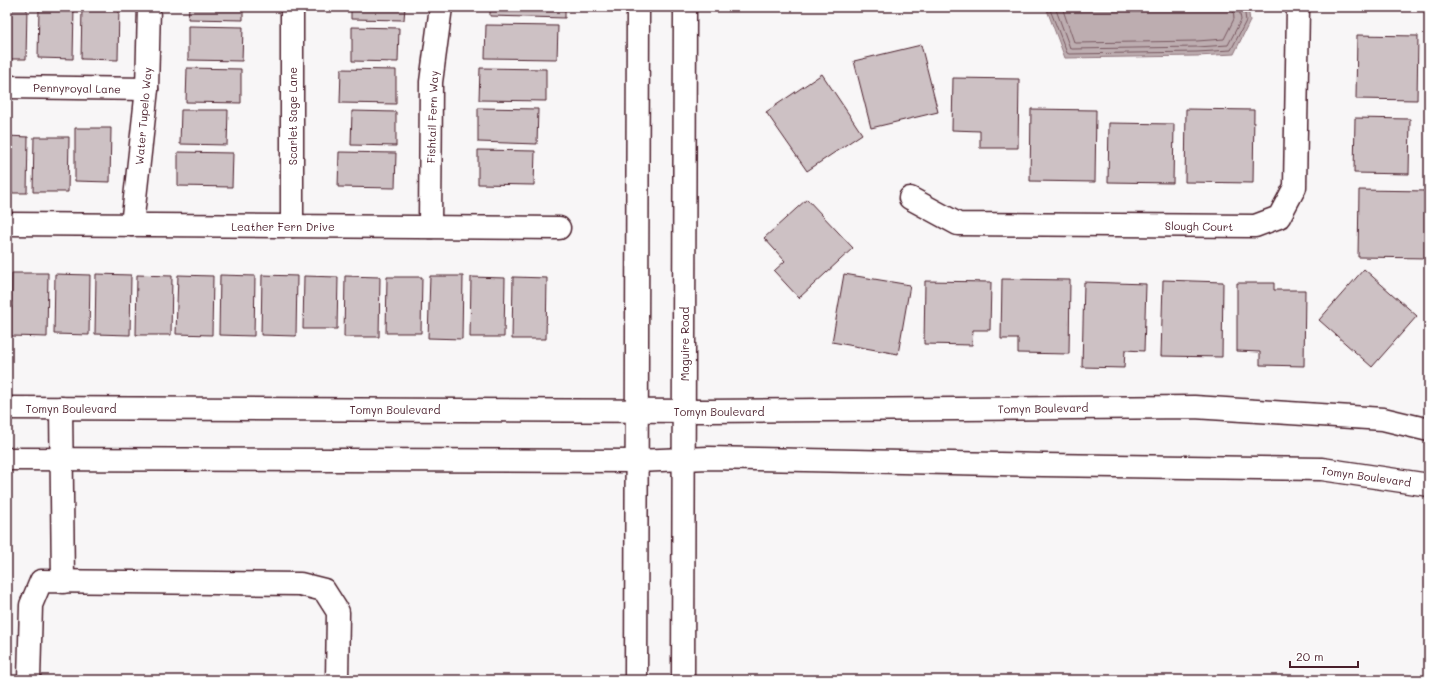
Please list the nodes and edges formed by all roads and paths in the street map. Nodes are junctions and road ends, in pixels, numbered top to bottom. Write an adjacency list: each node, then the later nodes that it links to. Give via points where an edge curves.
1 (149, 7): 8 (street, Water Tupelo Way)
2 (292, 7): 12 (street, Scarlet Sage Lane)
3 (441, 7): 13 (street, Fishtail Fern Way, via 431,82)
4 (638, 7): 17 (street)
5 (685, 7): 18 (street, Maguire Road)
6 (1298, 7): 9 (street, Slough Court, via 1295,187 1279,217 1255,226 958,224)
7 (7, 87): 8 (street, Pennyroyal Lane)
8 (147, 89): 11 (street, Water Tupelo Way)
9 (910, 198)
10 (7, 224): 11 (street, Leather Fern Drive)
11 (132, 225): 12 (street, Leather Fern Drive)
12 (292, 226): 13 (street, Leather Fern Drive)
13 (430, 227): 14 (street, Leather Fern Drive)
14 (559, 228)
15 (7, 408): 16 (street, Tomyn Boulevard)
16 (61, 408): 17 (street, Tomyn Boulevard); 21 (street)
17 (637, 410): 18 (street, Tomyn Boulevard); 23 (street)
18 (684, 411): 19 (street, Tomyn Boulevard, via 1194,407 1383,419); 22 (street, Maguire Road)
19 (1429, 430)
20 (7, 458): 21 (street, Tomyn Boulevard)
21 (62, 459): 23 (street, Tomyn Boulevard); 25 (street)
22 (684, 459): 23 (street, Tomyn Boulevard); 24 (street, Tomyn Boulevard, via 1322,469); 29 (street, Maguire Road)
23 (637, 461): 28 (street)
24 (1429, 485)
25 (63, 582): 26 (street, via 41,581 31,605); 27 (street, via 300,584 324,590 338,612)
26 (29, 680)
27 (337, 680)
28 (636, 680)
29 (683, 680)

